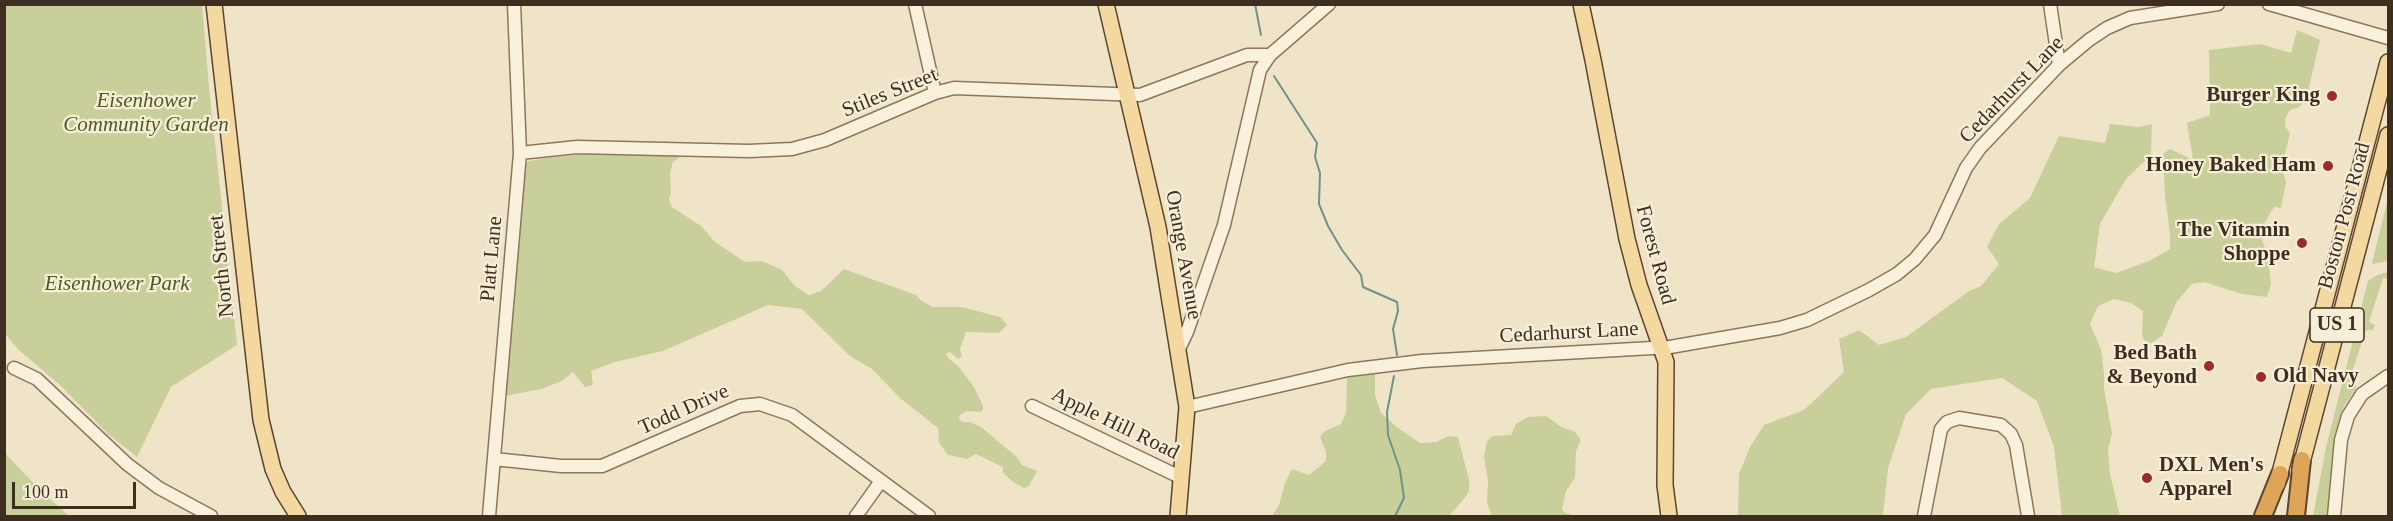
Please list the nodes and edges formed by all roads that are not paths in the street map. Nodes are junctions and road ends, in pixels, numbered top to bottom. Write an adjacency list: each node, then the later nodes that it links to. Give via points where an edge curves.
1 (214, 4): 30 (main road, North Street, via 261,420 273,469)
2 (514, 4): 17 (street, Platt Lane)
3 (915, 4): 14 (street)
4 (1107, 4): 15 (main road, Orange Avenue)
5 (1329, 4): 11 (street)
6 (1581, 4): 18 (main road, Forest Road, via 1627,238)
7 (2050, 4): 13 (street)
8 (2218, 4): 13 (street, Cedarhurst Lane, via 2130,18 2107,28)
9 (2269, 4): 10 (street)
10 (2388, 38)
11 (1270, 55): 15 (street, Stiles Street, via 1247,55 1140,95); 19 (street, via 1258,74 1221,234)
12 (2388, 62): 26 (main road, Boston Post Road / US 1)
13 (2059, 65): 18 (street, Cedarhurst Lane, via 1980,148 1966,168 1935,235 1897,274 1807,320)
14 (935, 93): 15 (street, Stiles Street, via 969,87); 17 (street, Stiles Street, via 825,140 792,149 577,147)
15 (1128, 94): 19 (main road, Orange Avenue, via 1158,227)
16 (2388, 135): 25 (main road, Boston Post Road / US 1)
17 (520, 153): 24 (street, Platt Lane)
18 (1662, 348): 23 (street, Cedarhurst Lane, via 1348,370); 35 (main road, Forest Road, via 1666,362 1665,485)
19 (1178, 351): 23 (main road, Orange Avenue)
20 (14, 368): 29 (street, via 37,379 135,470)
21 (2388, 376): 42 (street, via 2362,394 2348,416)
22 (1032, 406): 27 (street, Apple Hill Road)
23 (1187, 407): 27 (main road, Orange Avenue)
24 (494, 459): 28 (street, Todd Drive, via 602,466 754,403 792,415); 31 (street, Platt Lane)
25 (2302, 460): 40 (main road, Boston Post Road / US 1); 41 (highway)
26 (2280, 474): 38 (highway); 39 (main road, Boston Post Road / US 1)
27 (1182, 478): 34 (main road, Orange Avenue)
28 (881, 482): 32 (street); 33 (street, Todd Drive)
29 (211, 516)
30 (298, 516)
31 (489, 516)
32 (856, 516)
33 (929, 516)
34 (1178, 516)
35 (1669, 516)
36 (1923, 516): 37 (street, via 1941,429 1959,418 2001,425 2011,434)
37 (2028, 516)
38 (2263, 516)
39 (2270, 516)
40 (2289, 516)
41 (2296, 516)
42 (2334, 516)

